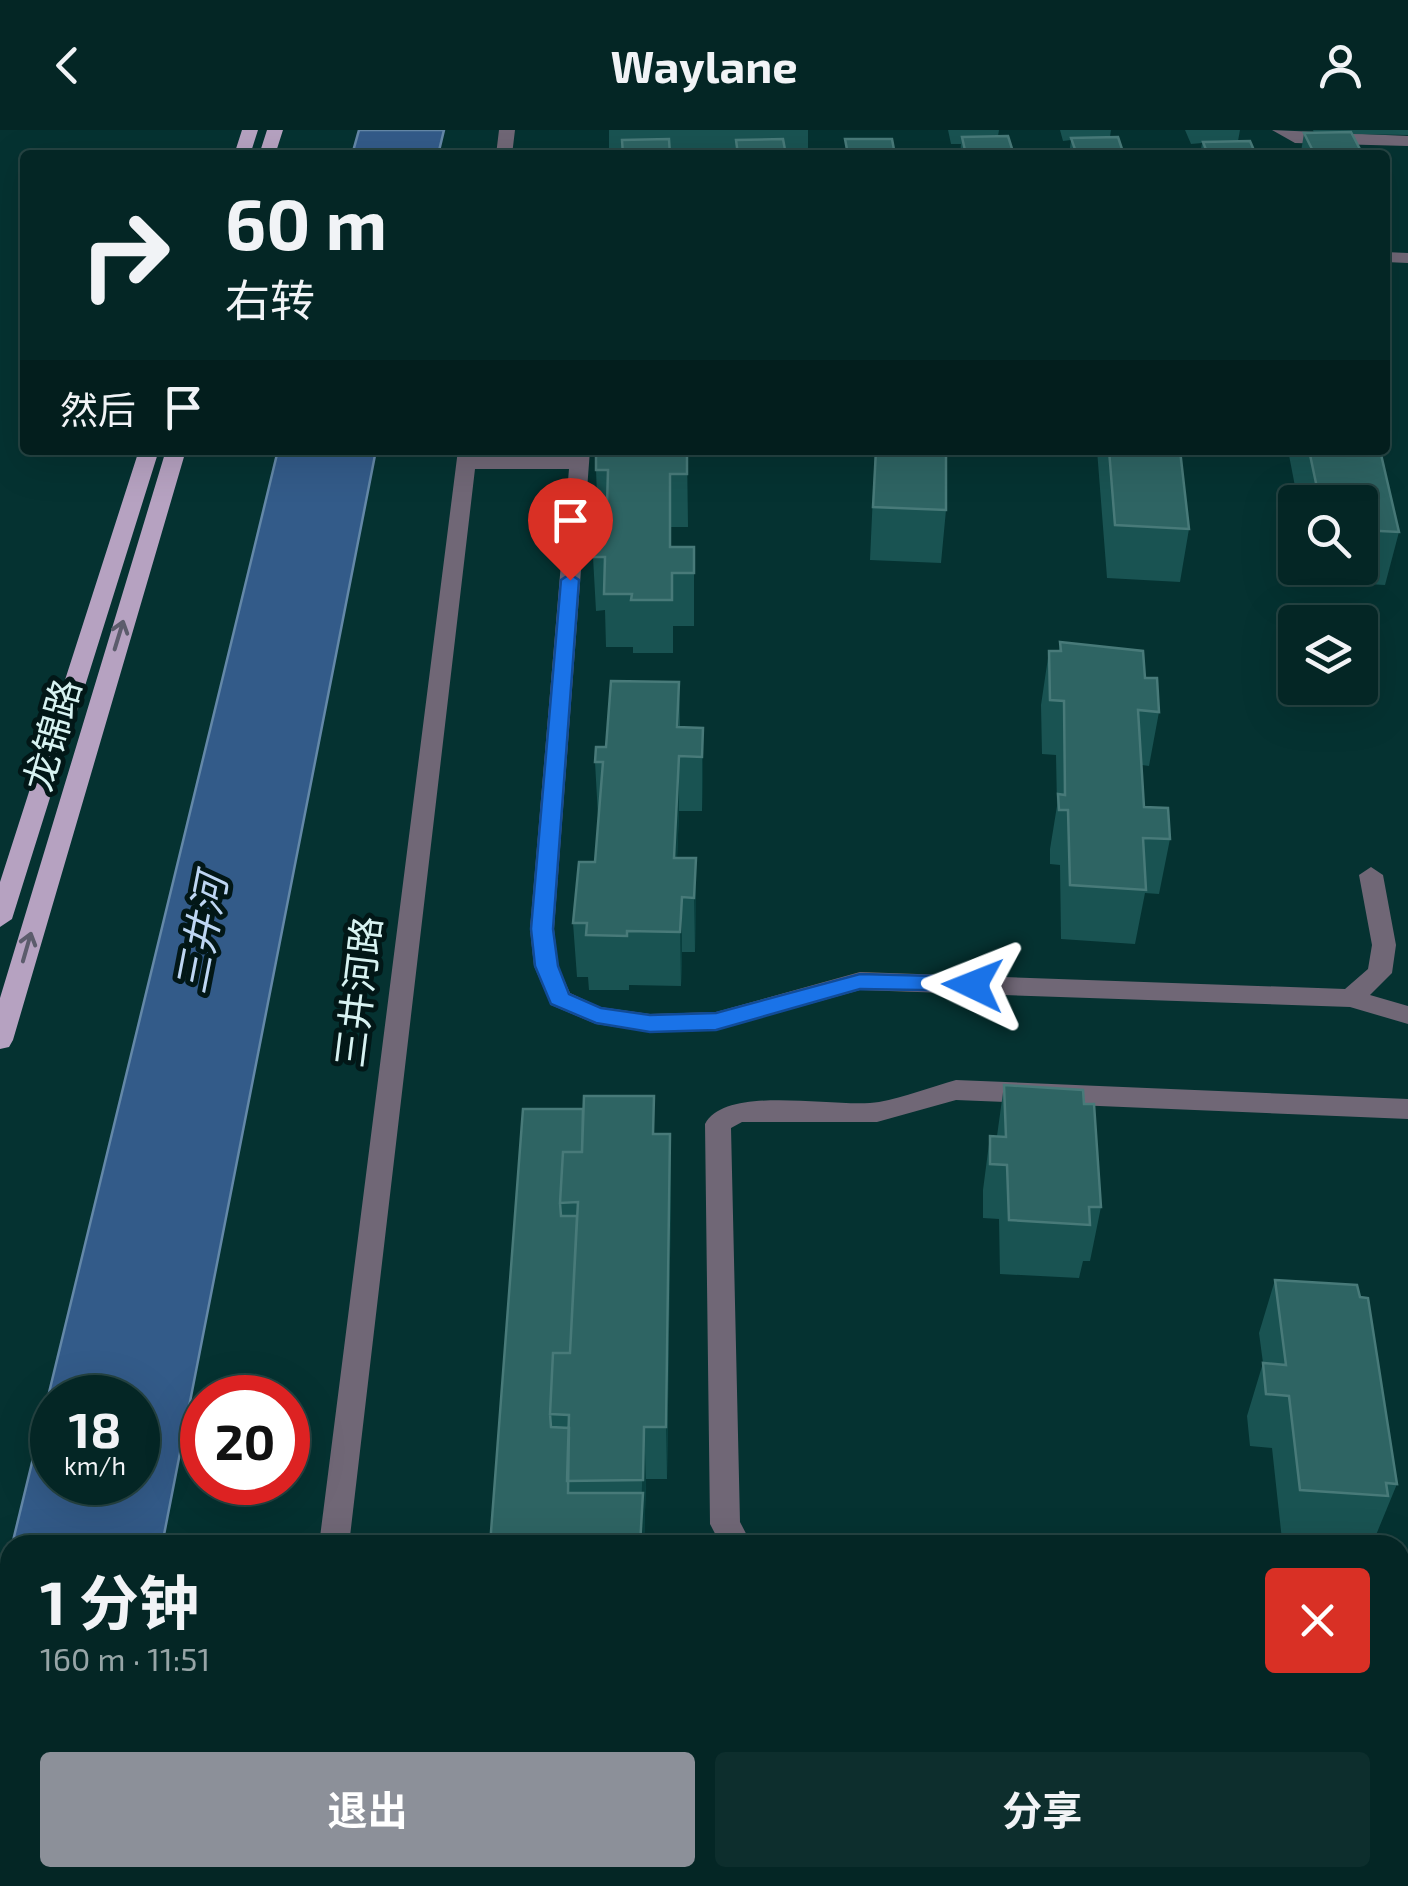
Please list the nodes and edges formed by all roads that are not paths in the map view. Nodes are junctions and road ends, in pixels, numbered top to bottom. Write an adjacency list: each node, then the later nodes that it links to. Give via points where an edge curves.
1 (1280, 130): 2 (street, via 1295,138)
2 (1408, 141)
3 (146, 455): 8 (main road, 龙锦路)
4 (175, 455): 11 (main road, 龙锦路, one-way to 4)
5 (467, 456): 6 (street); 13 (street, 三井河路)
6 (580, 456): 9 (street, via 542,929 546,966 560,999 596,1015 650,1024 716,1021 860,982)
7 (1371, 875): 9 (street, via 1384,945 1380,974)
8 (0, 919)
9 (1350, 998): 10 (street)
10 (1408, 1015)
11 (0, 1040)
12 (1408, 1109): 14 (street, via 956,1090 878,1112 737,1112 718,1124 725,1524)
13 (335, 1535)
14 (731, 1535)

